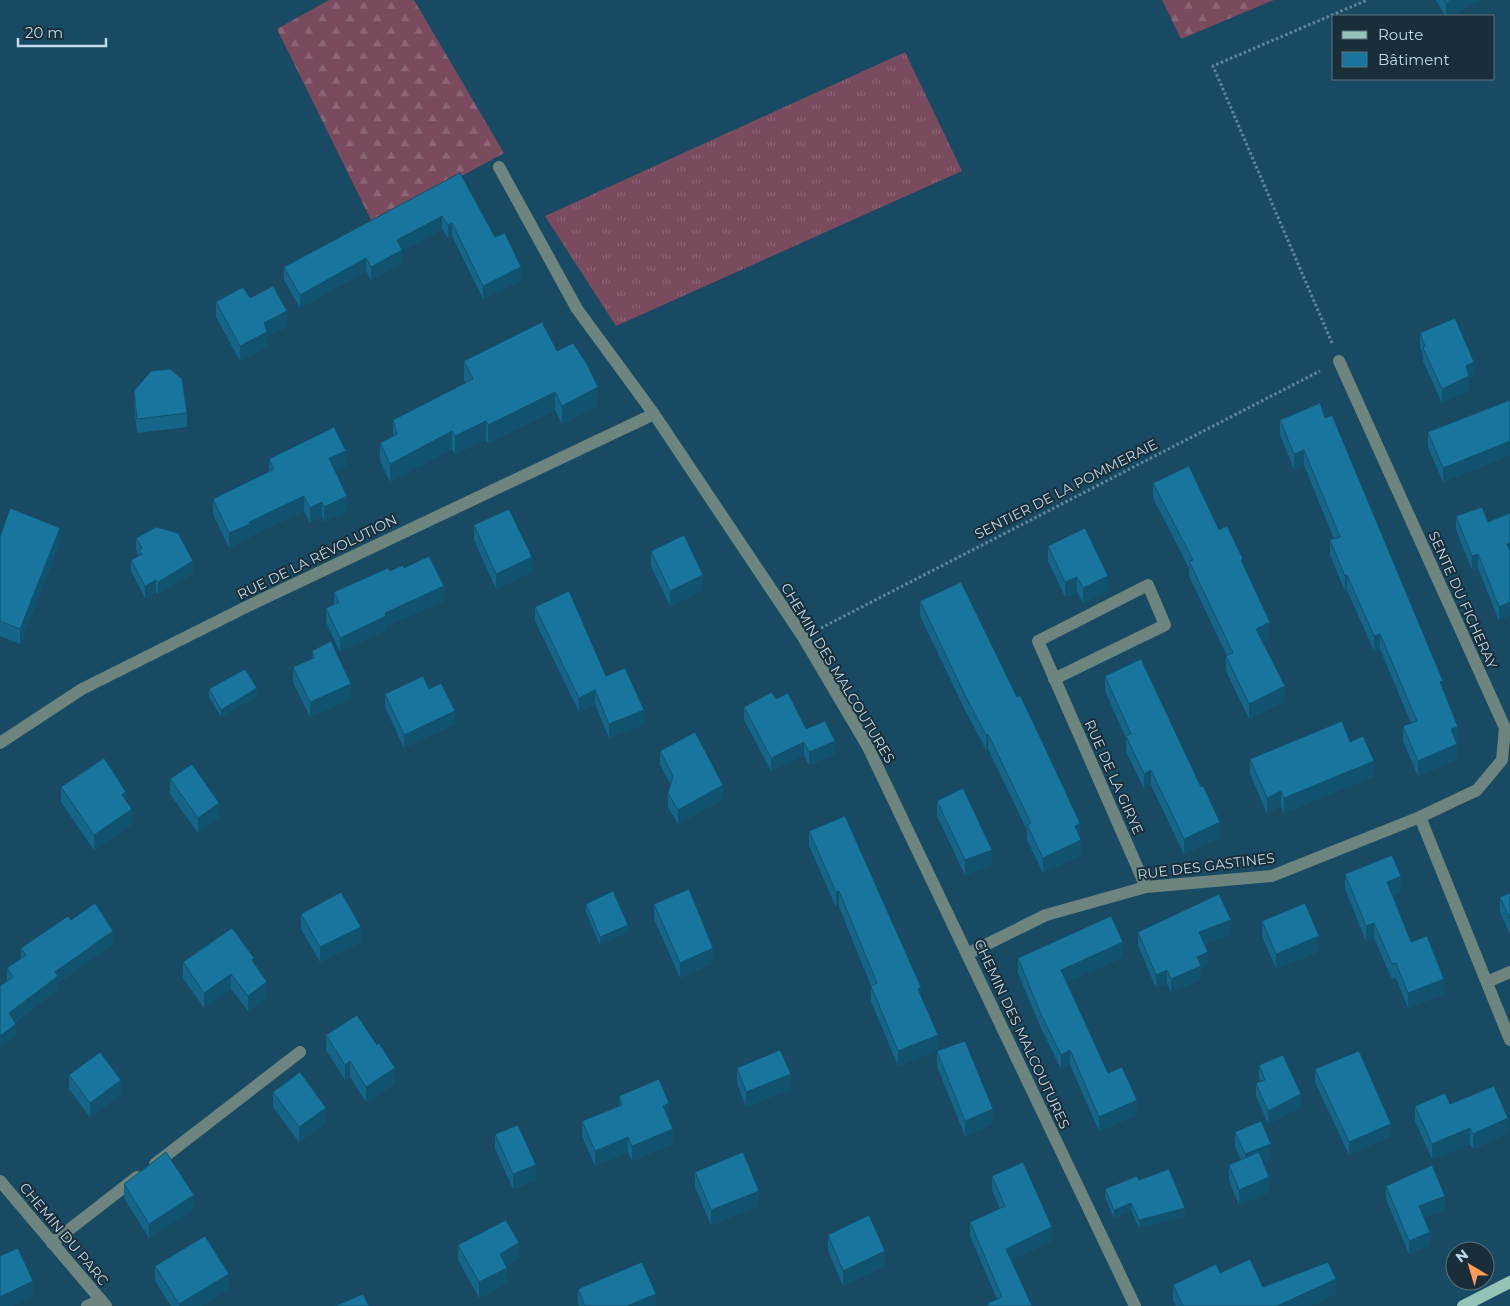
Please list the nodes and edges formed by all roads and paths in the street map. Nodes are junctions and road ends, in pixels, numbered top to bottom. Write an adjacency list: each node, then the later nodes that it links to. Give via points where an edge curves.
1 (1367, 0): 3 (path, via 1213,66)
2 (499, 167): 4 (street, CHEMIN DES MALCOUTURES, via 577,309)
3 (1339, 361): 5 (path, SENTIER DE LA POMMERAIE); 8 (street, SENTE DU FICHERAY, via 1505,728)
4 (654, 414): 5 (street, CHEMIN DES MALCOUTURES); 7 (street, RUE DE LA RÉVOLUTION, via 246,607 91,685)
5 (803, 637): 11 (street, CHEMIN DES MALCOUTURES, via 868,747)
6 (1054, 679): 6 (street, RUE DE LA GIRYE, via 1038,641 1148,585 1165,624); 10 (street, RUE DE LA GIRYE)
7 (0, 742)
8 (1506, 760): 9 (street, SENTE DU FICHERAY, via 1477,790)
9 (1420, 816): 10 (street, RUE DES GASTINES, via 1272,876); 13 (street)
10 (1146, 886): 11 (street, RUE DES GASTINES, via 1046,915)
11 (967, 954): 21 (street, CHEMIN DES MALCOUTURES)
12 (1510, 972): 13 (street)
13 (1487, 982): 14 (street)
14 (1510, 1040)
15 (300, 1052): 17 (street)
16 (0, 1181): 17 (street, CHEMIN DU PARC)
17 (52, 1243): 19 (street, CHEMIN DU PARC)
18 (1510, 1282): 22 (main road)
19 (103, 1303): 20 (street)
20 (87, 1306)
21 (1135, 1306)
22 (1463, 1306)

